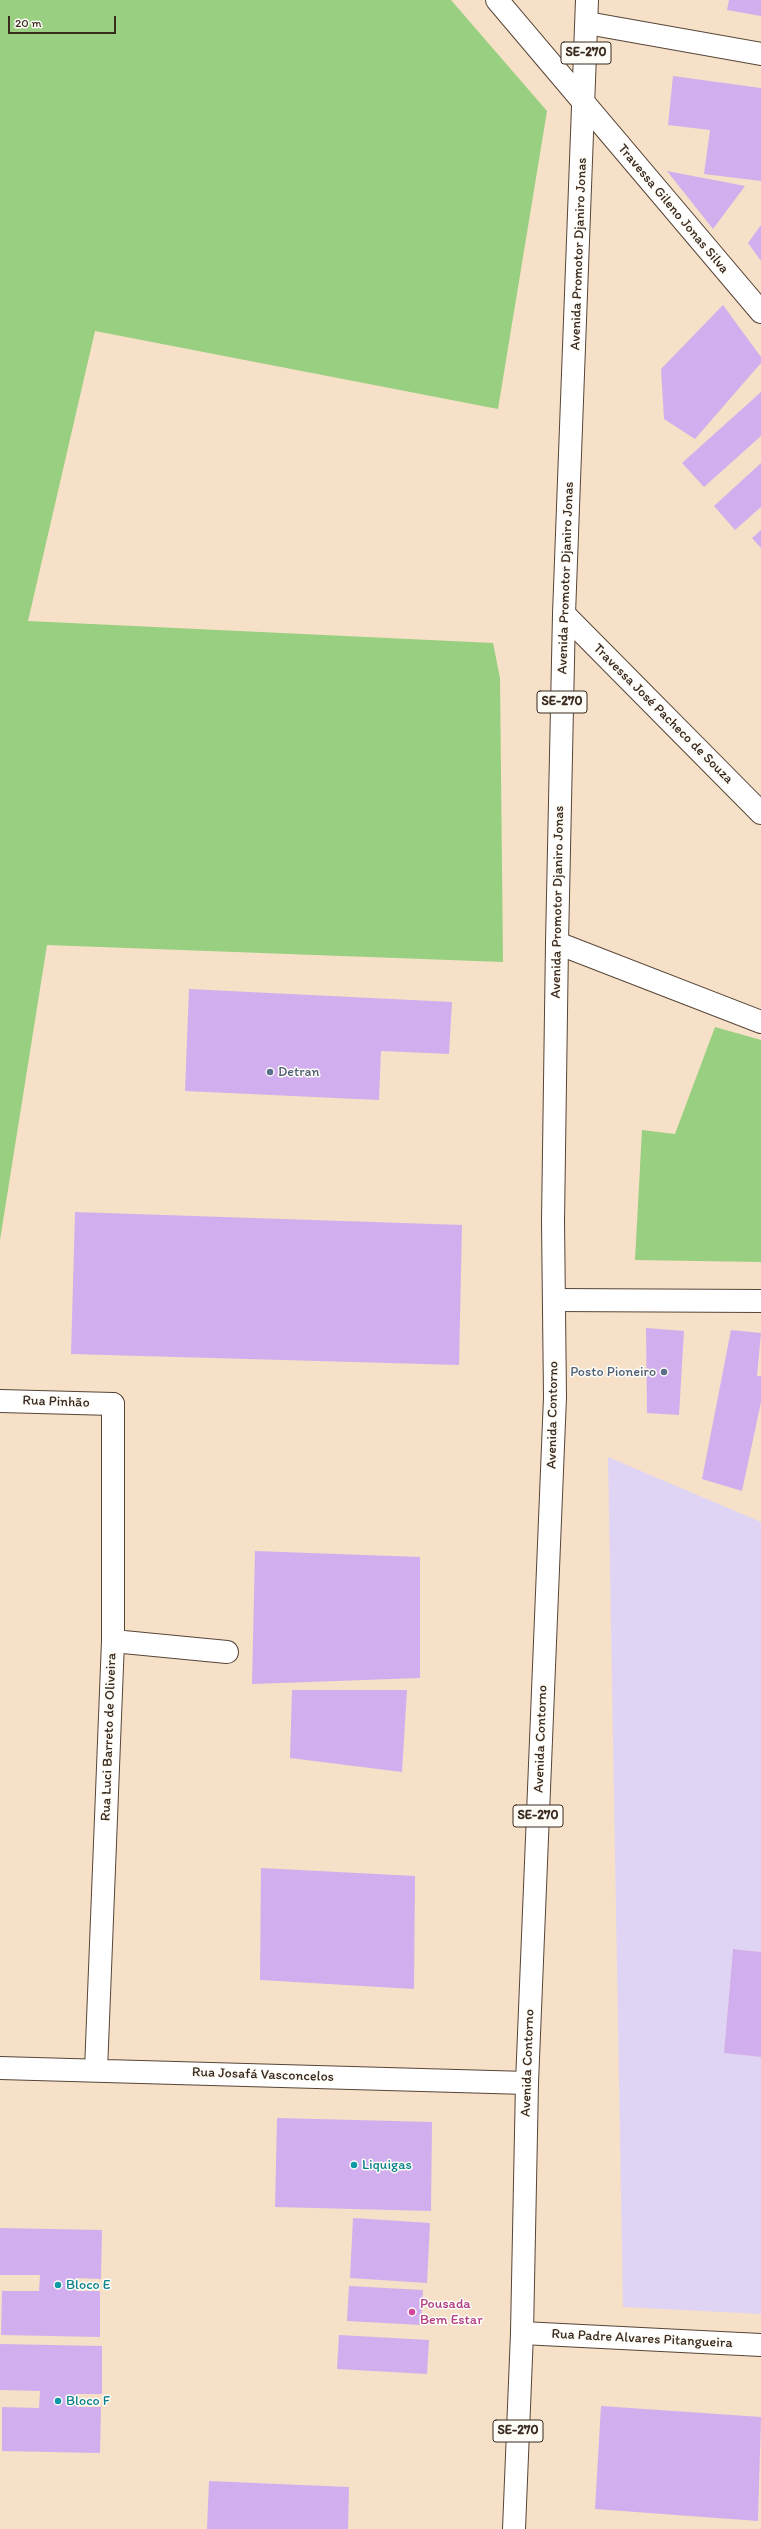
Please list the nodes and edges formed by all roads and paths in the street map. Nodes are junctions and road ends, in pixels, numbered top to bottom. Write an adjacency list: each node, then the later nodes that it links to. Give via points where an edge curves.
1 (497, 0): 5 (street, Travessa Gileno Jonas Silva)
2 (587, 0): 3 (street, Avenida Promotor Djaniro Jonas / SE-270)
3 (586, 23): 4 (street); 5 (street, Avenida Promotor Djaniro Jonas / SE-270)
4 (761, 54)
5 (585, 106): 6 (street, Travessa Gileno Jonas Silva); 7 (street, Avenida Promotor Djaniro Jonas / SE-270)
6 (761, 312)
7 (564, 614): 8 (street, Travessa José Pacheco de Souza); 9 (street, Avenida Promotor Djaniro Jonas / SE-270)
8 (761, 813)
9 (557, 942): 10 (street); 11 (street, Avenida Promotor Djaniro Jonas / SE-270)
10 (761, 1022)
11 (554, 1300): 12 (street); 19 (street, Avenida Contorno / SE-270, via 555,1397)
12 (761, 1302)
13 (0, 1400): 14 (street, Rua Pinhão)
14 (113, 1404): 15 (street, Rua Luci Barreto de Oliveira)
15 (113, 1641): 16 (street); 18 (street, Rua Luci Barreto de Oliveira)
16 (227, 1652)
17 (0, 2068): 18 (street, Rua Josafá Vasconcelos)
18 (96, 2070): 19 (street, Rua Josafá Vasconcelos)
19 (526, 2083): 20 (street, Avenida Contorno / SE-270)
20 (522, 2333): 21 (street, Rua Padre Alvares Pitangueira); 22 (street, Avenida Contorno / SE-270)
21 (761, 2345)
22 (514, 2529)

